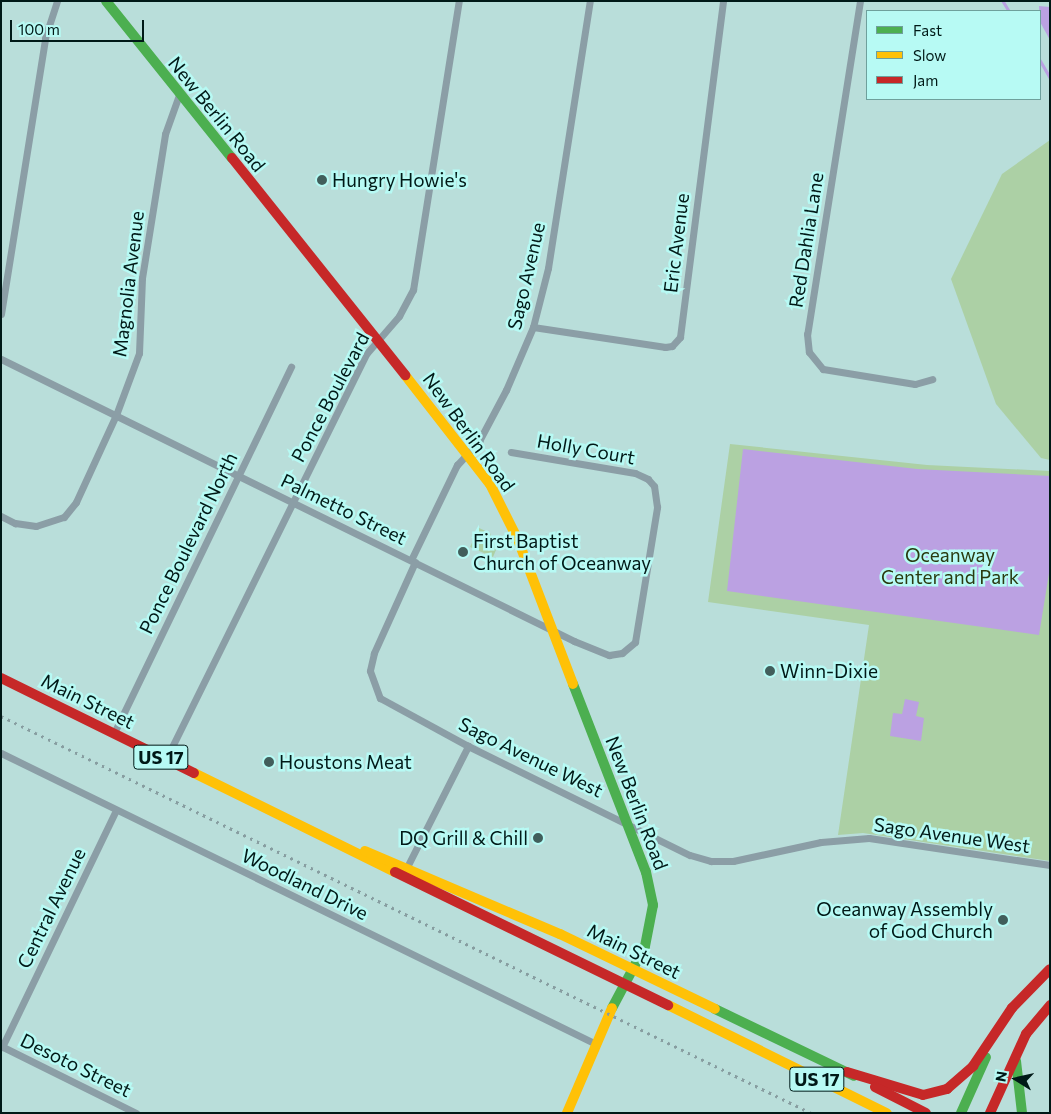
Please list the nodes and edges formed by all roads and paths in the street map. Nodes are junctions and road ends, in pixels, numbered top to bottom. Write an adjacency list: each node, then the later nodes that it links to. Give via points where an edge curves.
1 (57, 1): 8 (street, via 45,38)
2 (106, 1): 7 (main road, New Berlin Road)
3 (459, 1): 10 (street, Ponce Boulevard, via 413,290 399,316)
4 (590, 1): 9 (street, Sago Avenue, via 548,268)
5 (723, 1): 9 (street, Eric Avenue, via 680,337 672,346 665,347)
6 (860, 1): 13 (street, Red Dahlia Lane, via 807,334 809,352 823,369 915,384)
7 (178, 95): 10 (main road, New Berlin Road); 14 (street, Magnolia Avenue, via 165,134 142,278 140,352)
8 (2, 311)
9 (533, 327): 16 (street, Sago Avenue, via 479,441)
10 (376, 339): 16 (main road, New Berlin Road); 18 (street, Ponce Boulevard)
11 (1, 359): 14 (street, Palmetto Street)
12 (291, 367): 17 (street, Ponce Boulevard North)
13 (932, 379)
14 (116, 415): 17 (street, Palmetto Street); 19 (street, Magnolia Avenue, via 76,502 64,517 36,526 15,523)
15 (511, 452): 21 (street, Holly Court, via 635,473 648,479 656,491 658,507)
16 (467, 453): 20 (street, Sago Avenue, via 457,464); 22 (main road, New Berlin Road, via 504,508)
17 (239, 476): 18 (street, Palmetto Street); 25 (street, Ponce Boulevard North)
18 (293, 502): 20 (street, Palmetto Street); 28 (street, Ponce Boulevard)
19 (1, 516)
20 (413, 561): 22 (street, Palmetto Street); 24 (street, Sago Avenue, via 374,653 370,671)
21 (642, 602): 22 (street, Palmetto Street, via 634,642 622,653 610,655 596,650)
22 (553, 628): 30 (main road, New Berlin Road)
23 (1, 678): 25 (main road, Main Street / US 17)
24 (380, 698): 26 (street, Sago Avenue West)
25 (114, 733): 28 (main road, Main Street / US 17)
26 (468, 746): 30 (street, Sago Avenue West); 33 (street)
27 (1, 754): 29 (street, Woodland Drive)
28 (166, 759): 31 (main road, Main Street / US 17)
29 (116, 810): 39 (street, Woodland Drive); 40 (street, Central Avenue)
30 (626, 821): 32 (street, Sago Avenue West, via 690,855 711,861 733,861 821,842 870,838); 35 (main road, New Berlin Road, via 646,872 653,905 651,926)
31 (321, 835): 33 (main road, Main Street / US 17); 36 (main road, Main Street / US 17, via 401,877)
32 (1050, 865)
33 (407, 867): 35 (main road, Main Street / US 17, via 488,901)
34 (1050, 969): 38 (main road)
35 (634, 970): 36 (main road, New Berlin Road); 42 (main road, Main Street / US 17)
36 (625, 984): 39 (main road, New Berlin Road); 45 (main road, Main Street / US 17)
37 (1050, 1005): 41 (main road, via 1026,1034)
38 (1012, 1008): 42 (main road, via 973,1066 947,1090 923,1095); 47 (main road)
39 (596, 1044): 44 (main road, New Berlin Road)
40 (2, 1046): 43 (street, Desoto Street)
41 (1016, 1056): 48 (main road); 49 (main road, via 1017,1090)
42 (847, 1072): 46 (main road, Main Street / US 17)
43 (136, 1113)
44 (567, 1113)
45 (886, 1113)
46 (926, 1113)
47 (961, 1113)
48 (990, 1113)
49 (1022, 1113)

